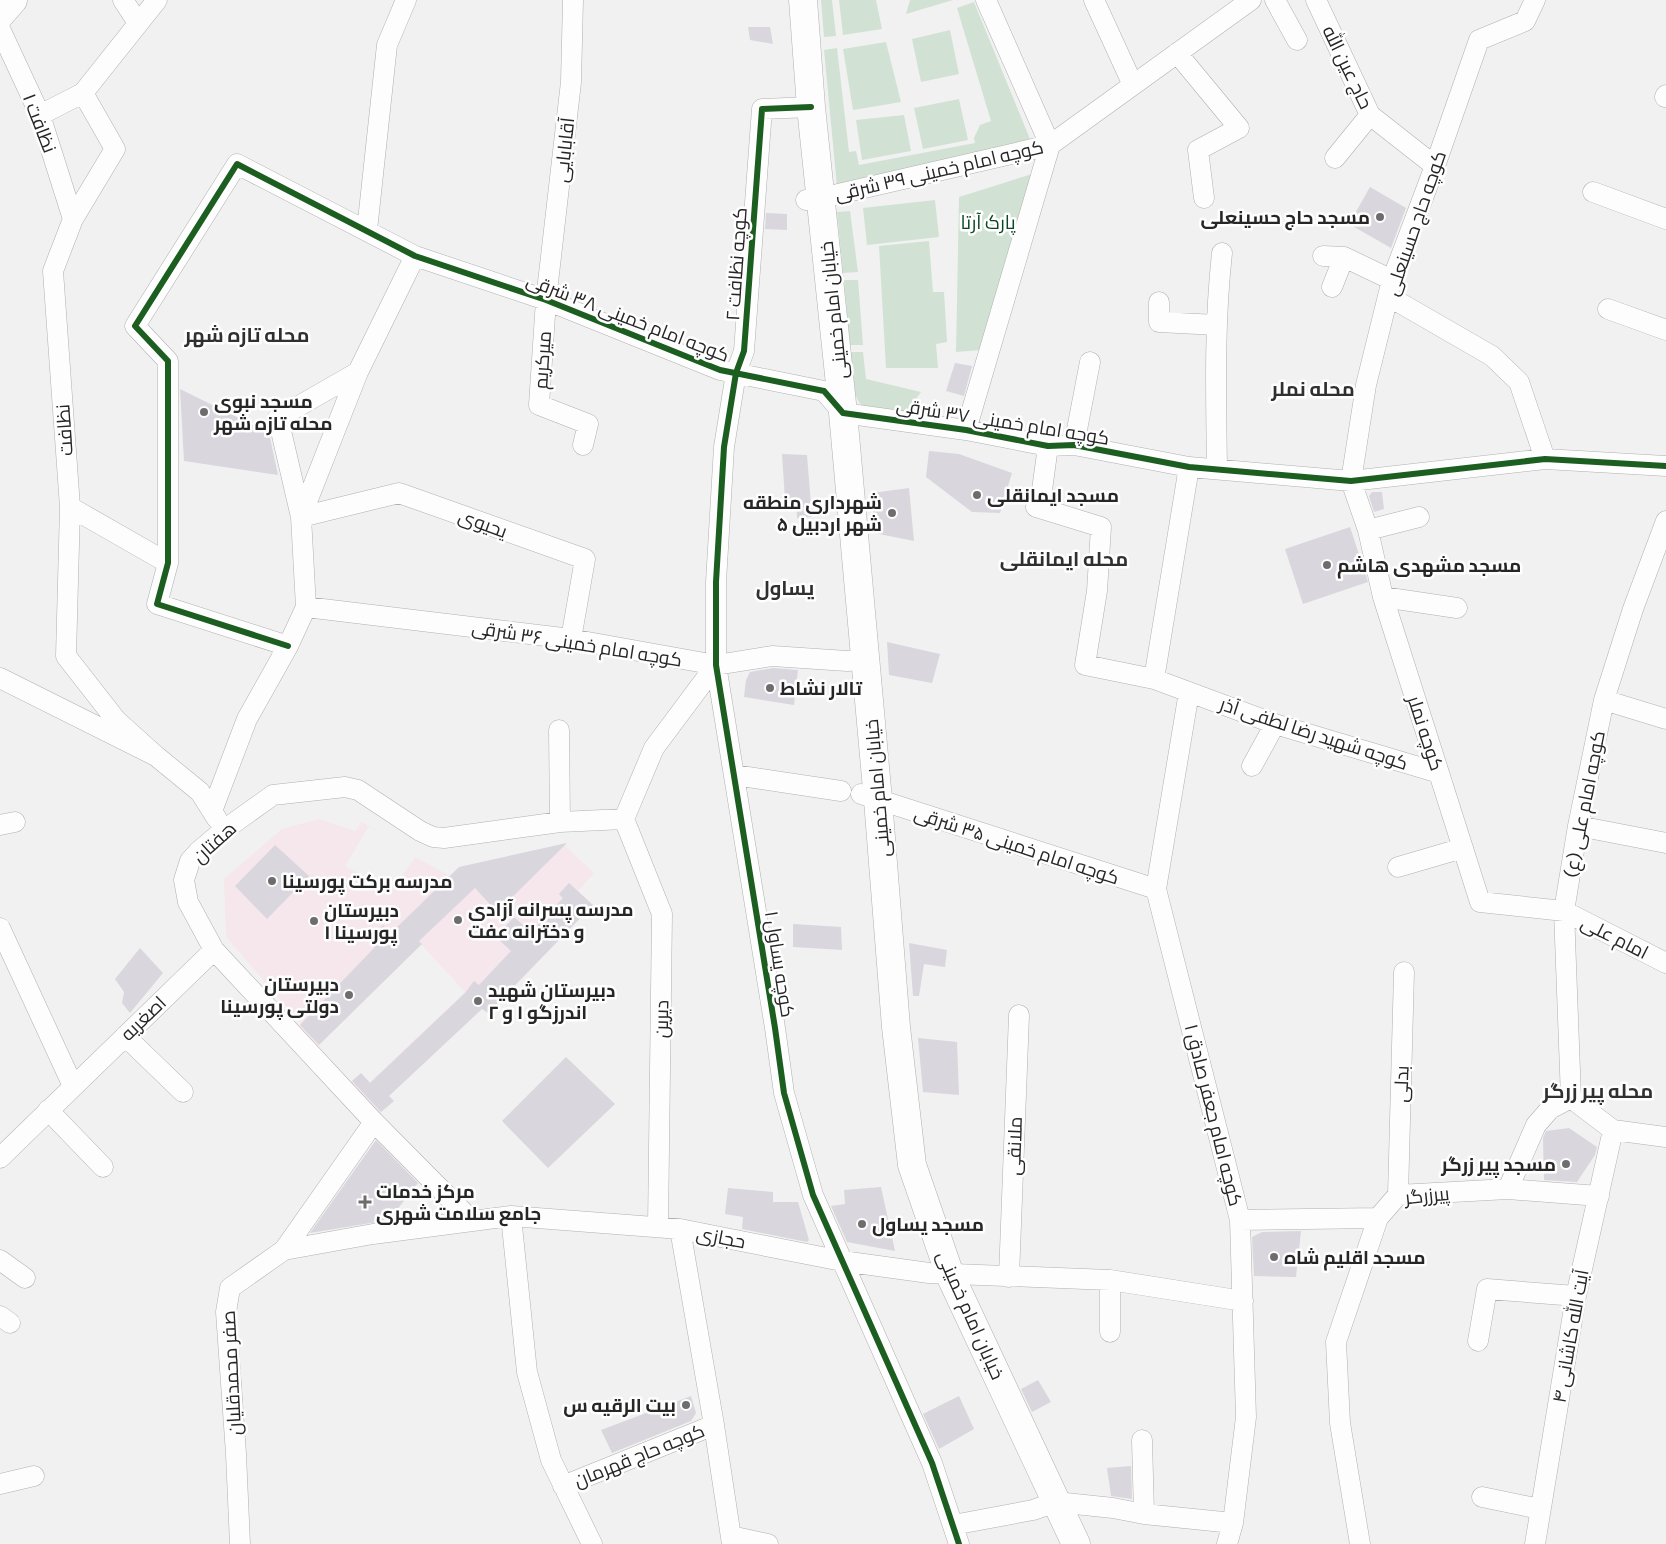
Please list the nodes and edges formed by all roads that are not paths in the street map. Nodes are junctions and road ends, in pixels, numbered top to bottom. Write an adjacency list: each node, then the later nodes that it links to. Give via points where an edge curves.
1 (13, 0): 13 (main road)
2 (123, 0): 14 (street)
3 (157, 0): 14 (street)
4 (406, 0): 31 (street, via 388,45)
5 (573, 0): 38 (street, آقابابایی, via 571,82)
6 (803, 0): 20 (main road, خیابان امام خمینی)
7 (986, 0): 23 (street)
8 (1094, 0): 18 (street)
9 (1251, 0): 17 (street, کوچه امام خمینی ۳۹ شرقی)
10 (1274, 0): 16 (street)
11 (1316, 0): 22 (street, حاج عین الله)
12 (1536, 0): 25 (street, کوچه حاج حسینعلی, via 1525,21 1480,40)
13 (0, 15)
14 (138, 24): 19 (street)
15 (0, 29): 21 (street, نظافت ۱)
16 (1297, 40)
17 (1177, 53): 18 (street, کوچه امام خمینی ۳۹ شرقی); 27 (street, via 1239,128 1198,150)
18 (1133, 85): 23 (street, کوچه امام خمینی ۳۹ شرقی)
19 (83, 93): 21 (street); 29 (street, نظافت, via 115,149)
20 (804, 108): 28 (main road, خیابان امام خمینی); 45 (street, کوچه نظافت ۲, via 762,109 744,351)
21 (40, 115): 29 (street, نظافت ۱)
22 (1370, 115): 24 (street); 25 (street, حاج عین الله)
23 (1050, 145): 28 (street, کوچه امام خمینی ۳۹ شرقی); 47 (street)
24 (1335, 158)
25 (1435, 166): 37 (street, کوچه حاج حسینعلی)
26 (1593, 192): 30 (street)
27 (1204, 198)
28 (814, 199): 46 (main road, خیابان امام خمینی)
29 (73, 219): 56 (street, نظافت, via 53,271)
30 (1666, 219)
31 (366, 230): 33 (street, کوچه امام خمینی ۳۸ شرقی); 61 (street, کوچه امام خمینی ۳۸ شرقی, via 237,164 135,326 168,362)
32 (1222, 254): 41 (street)
33 (415, 256): 38 (street, کوچه امام خمینی ۳۸ شرقی); 44 (street)
34 (1323, 256): 35 (street)
35 (1344, 257): 36 (street); 37 (street)
36 (1332, 287)
37 (1390, 288): 51 (street, via 1492,356 1519,382); 55 (street, کوچه حاج حسینعلی, via 1366,385)
38 (546, 300): 45 (street, کوچه امام خمینی ۳۸ شرقی, via 720,370); 48 (street, میرکریم, via 539,405 588,424)
39 (1159, 302): 41 (street, via 1159,322)
40 (1608, 310): 42 (street)
41 (1217, 325): 54 (street)
42 (1666, 330)
43 (1090, 362): 49 (street)
44 (358, 372): 57 (street); 57 (street, via 278,418)
45 (736, 373): 46 (street, کوچه امام خمینی ۳۸ شرقی, via 824,391); 68 (street, کوچه نظافت ۲, via 724,447 716,582)
46 (844, 413): 47 (street, کوچه امام خمینی ۳۷ شرقی); 67 (main road, خیابان امام خمینی)
47 (966, 430): 50 (street, کوچه امام خمینی ۳۷ شرقی)
48 (583, 445)
49 (1074, 445): 50 (street, کوچه امام خمینی ۳۷ شرقی); 53 (street, کوچه امام خمینی ۳۷ شرقی)
50 (1048, 446): 70 (street, کوچه شهید رضا لطفی آذر, via 1042,490 1036,507 1101,526 1097,591 1085,665)
51 (1545, 458): 52 (street, کوچه امام خمینی ۳۷ شرقی); 55 (street, کوچه امام خمینی ۳۷ شرقی)
52 (1666, 466)
53 (1189, 467): 54 (street, کوچه امام خمینی ۳۷ شرقی); 70 (street)
54 (1217, 470): 55 (street, کوچه امام خمینی ۳۷ شرقی)
55 (1351, 481): 60 (street, کوچه نملر)
56 (70, 507): 61 (street); 76 (street, نظافت, via 66,656 116,720)
57 (301, 517): 63 (street); 65 (street, یحیوی, via 399,492 585,559)
58 (1419, 518): 60 (street)
59 (1666, 521): 72 (street, کوچه امام علی (ع))
60 (1368, 530): 62 (street, کوچه نملر)
61 (168, 563): 66 (street, via 157,604)
62 (1383, 597): 64 (street); 78 (street, کوچه نملر)
63 (306, 607): 65 (street, کوچه امام خمینی ۳۶ شرقی); 66 (street)
64 (1458, 608)
65 (572, 638): 68 (street, کوچه امام خمینی ۳۶ شرقی)
66 (288, 646): 82 (street, via 247,720)
67 (856, 661): 68 (street, کوچه امام خمینی ۳۶ شرقی, via 772,656); 81 (main road, خیابان امام خمینی)
68 (716, 665): 79 (street, کوچه یساول ۱); 83 (street, via 654,748)
69 (0, 678): 76 (street)
70 (1154, 679): 71 (street, کوچه شهید رضا لطفی آذر)
71 (1190, 692): 74 (street, کوچه شهید رضا لطفی آذر); 90 (street, کوچه امام جعفر صادق ۱)
72 (1604, 700): 73 (street); 85 (street, کوچه امام علی (ع))
73 (1666, 719)
74 (1275, 724): 77 (street); 78 (street, کوچه شهید رضا لطفی آذر)
75 (559, 730): 84 (street)
76 (156, 756): 82 (street, via 200,792)
77 (1252, 766)
78 (1439, 772): 88 (street, کوچه نملر)
79 (734, 776): 80 (street); 118 (street, کوچه یساول ۱, via 784,1093 813,1195)
80 (841, 791)
81 (870, 797): 90 (street, کوچه امام خمینی ۳۵ شرقی); 119 (main road, خیابان امام خمینی, via 912,1165)
82 (212, 812): 86 (street)
83 (624, 818): 84 (street, هفتان); 114 (street, دیرین, via 662,914)
84 (560, 822): 86 (street, هفتان, via 434,837 358,790 345,787 273,795)
85 (1578, 826): 87 (street); 91 (street, کوچه امام علی (ع))
86 (224, 830): 93 (street, هفتان, via 190,861 184,880 188,902)
87 (1666, 843)
88 (1463, 848): 89 (street); 91 (street, کوچه نملر, via 1480,902)
89 (1398, 867)
90 (1156, 889): 112 (street, کوچه امام جعفر صادق ۱)
91 (1564, 911): 94 (street, امام علی); 100 (street, کوچه امام علی (ع))
92 (0, 928): 98 (street)
93 (214, 950): 97 (street, اصغریه); 102 (street, هفتان)
94 (1666, 963)
95 (1404, 972): 108 (street, بدلی)
96 (1019, 1015): 120 (street, ملانقی)
97 (125, 1036): 98 (street, اصغریه); 99 (street)
98 (73, 1086): 101 (street, اصغریه)
99 (182, 1092)
100 (1571, 1098): 103 (street); 107 (street, via 1550,1109 1536,1124)
101 (48, 1110): 105 (street, اصغریه); 106 (street)
102 (374, 1122): 113 (street, هفتان); 116 (street)
103 (1613, 1130): 104 (street); 109 (street, آیت الله کاشانی ۴)
104 (1666, 1137)
105 (0, 1158)
106 (103, 1167)
107 (1508, 1189): 108 (street, پیرزرگر); 109 (street, پیرزرگر)
108 (1398, 1195): 111 (street, پیرزرگر)
109 (1598, 1196): 123 (street, آیت الله کاشانی ۴)
110 (511, 1216): 113 (street, صفر محمدقلیان); 114 (street, حجازی); 131 (street, via 527,1372 552,1460)
111 (1378, 1218): 112 (street); 144 (street, via 1336,1342 1340,1423)
112 (1240, 1220): 124 (street, کوچه امام جعفر صادق ۱)
113 (472, 1221): 116 (street, صفر محمدقلیان)
114 (658, 1227): 115 (street, حجازی)
115 (680, 1229): 118 (street, حجازی); 127 (street)
116 (284, 1250): 139 (street, صفر محمدقلیان, via 230,1288 226,1312)
117 (0, 1260): 121 (street)
118 (842, 1261): 119 (street, حجازی); 137 (street, کوچه یساول ۱, via 932,1463)
119 (939, 1274): 120 (street, حجازی); 133 (main road, خیابان امام خمینی)
120 (1009, 1277): 122 (street, حجازی)
121 (26, 1278)
122 (1110, 1280): 124 (street, حجازی); 125 (street)
123 (1576, 1296): 126 (street, via 1487,1289); 134 (street, آیت الله کاشانی ۴)
124 (1243, 1301): 136 (street, کوچه امام جعفر صادق ۱, via 1246,1417)
125 (1110, 1332)
126 (1478, 1341)
127 (714, 1425): 131 (street, کوچه حاج قهرمان); 138 (street)
128 (1142, 1440): 135 (street)
129 (34, 1476): 130 (street)
130 (0, 1484)
131 (563, 1486): 140 (street)
132 (1482, 1497): 134 (street)
133 (1056, 1502): 135 (street); 137 (street); 142 (main road, خیابان امام خمینی)
134 (1540, 1509): 145 (street, آیت الله کاشانی ۴)
135 (1144, 1514): 136 (street)
136 (1233, 1523): 143 (street, کوچه امام جعفر صادق ۱)
137 (956, 1535)
138 (731, 1540): 141 (street)
139 (240, 1544)
140 (592, 1544)
141 (768, 1544)
142 (1076, 1544)
143 (1227, 1544)
144 (1360, 1544)
145 (1535, 1544)

